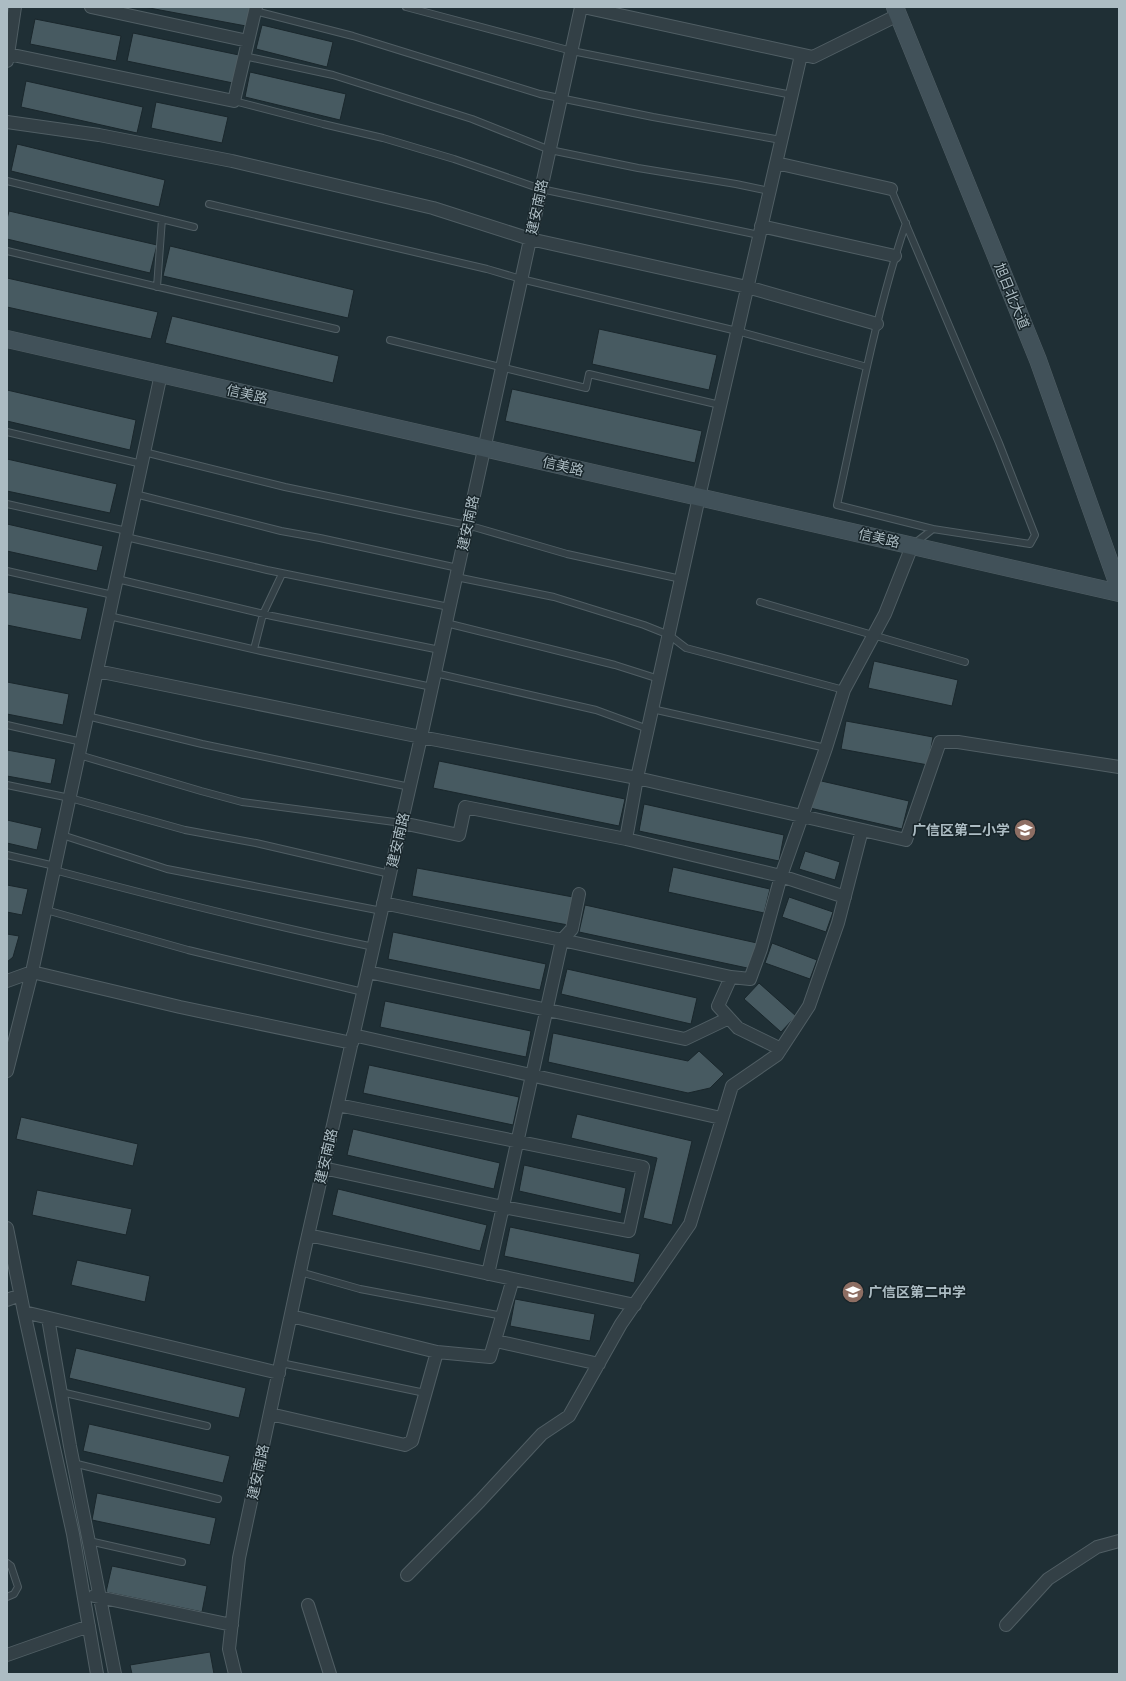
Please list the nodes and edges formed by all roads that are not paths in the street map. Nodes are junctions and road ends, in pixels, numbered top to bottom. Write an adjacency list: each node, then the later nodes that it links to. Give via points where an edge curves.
1 (15, 7): 7 (street)
2 (91, 7): 8 (street)
3 (406, 7): 9 (lane)
4 (582, 7): 9 (street, 建安南路); 10 (street)
5 (255, 9): 8 (street); 14 (lane, via 353,36 540,94)
6 (896, 11): 10 (street, via 813,57); 59 (street, 旭日北大道, via 1038,360)
7 (10, 22): 12 (street)
8 (248, 41): 11 (street)
9 (572, 51): 13 (lane); 14 (street, 建安南路)
10 (801, 54): 13 (street)
11 (244, 56): 15 (street); 18 (lane, via 333,75 472,119)
12 (8, 57): 15 (street)
13 (792, 95): 17 (street)
14 (561, 98): 17 (lane); 18 (street, 建安南路)
15 (234, 101): 21 (lane, via 383,138)
16 (7, 122): 29 (street, via 99,135 232,161 433,208)
17 (781, 140): 19 (street)
18 (550, 150): 21 (street, 建安南路); 23 (lane)
19 (776, 163): 22 (street); 23 (street)
20 (7, 181): 25 (lane)
21 (541, 189): 28 (lane); 29 (street, 建安南路)
22 (891, 189): 26 (lane)
23 (769, 191): 28 (street)
24 (209, 204): 32 (lane)
25 (162, 219): 27 (lane); 33 (lane)
26 (906, 223): 31 (lane); 51 (lane, via 1035,535 1030,544)
27 (194, 227)
28 (760, 231): 31 (street); 34 (street)
29 (530, 240): 32 (street, 建安南路); 34 (street)
30 (7, 251): 33 (lane)
31 (895, 256): 35 (lane)
32 (521, 279): 37 (lane); 40 (street, 建安南路)
33 (157, 287): 36 (lane)
34 (747, 287): 35 (street); 37 (street)
35 (877, 324): 41 (lane)
36 (336, 329)
37 (737, 331): 41 (lane); 43 (street)
38 (7, 339): 42 (street, 信美路)
39 (390, 340): 40 (lane)
40 (502, 367): 43 (lane, via 586,388 589,374); 45 (street, 建安南路)
41 (867, 367): 51 (lane, via 837,505)
42 (161, 374): 45 (street, 信美路); 46 (street)
43 (720, 405): 48 (street)
44 (7, 432): 46 (lane)
45 (484, 448): 48 (street, 信美路); 50 (street, 建安南路)
46 (143, 458): 47 (street); 50 (lane)
47 (135, 494): 52 (street); 55 (lane)
48 (699, 497): 53 (street, 信美路); 58 (street)
49 (7, 504): 52 (lane)
50 (467, 525): 55 (street, 建安南路); 58 (lane, via 567,554)
51 (933, 529): 53 (lane)
52 (126, 534): 56 (lane); 57 (street)
53 (912, 546): 60 (street, 信美路); 68 (street)
54 (7, 571): 61 (lane)
55 (457, 573): 63 (street, 建安南路); 67 (lane, via 554,597)
56 (282, 574): 63 (lane); 64 (lane)
57 (117, 579): 61 (street); 64 (lane)
58 (681, 579): 67 (street)
59 (1119, 588)
60 (1119, 593)
61 (113, 595): 65 (street)
62 (760, 602): 68 (lane)
63 (450, 607): 66 (street, 建安南路)
64 (263, 614): 69 (lane); 70 (lane)
65 (109, 616): 69 (lane); 72 (street)
66 (446, 623): 70 (street, 建安南路); 74 (lane, via 608,663)
67 (669, 635): 74 (street); 76 (lane, via 686,648)
68 (874, 635): 71 (lane); 76 (street)
69 (254, 649): 75 (lane)
70 (440, 650): 73 (street, 建安南路)
71 (965, 662)
72 (97, 671): 78 (street); 81 (street)
73 (435, 673): 75 (street, 建安南路); 80 (lane, via 596,710)
74 (659, 679): 77 (street)
75 (432, 686): 81 (street, 建安南路)
76 (844, 690): 83 (street)
77 (652, 709): 80 (street); 83 (lane)
78 (87, 716): 82 (street); 88 (lane, via 202,744)
79 (7, 725): 82 (lane)
80 (648, 729): 86 (street)
81 (421, 737): 86 (street); 88 (street, 建安南路)
82 (82, 742): 84 (street)
83 (826, 748): 90 (street)
84 (79, 754): 89 (street); 91 (lane, via 242,802)
85 (1119, 767): 92 (street, via 958,742 940,742 906,840)
86 (637, 778): 90 (street); 94 (street)
87 (7, 785): 89 (lane)
88 (410, 787): 91 (street, 建安南路)
89 (70, 798): 93 (street); 97 (lane, via 185,830 256,843)
90 (801, 816): 92 (street); 98 (street)
91 (402, 823): 94 (street, via 459,835 465,807); 97 (street, 建安南路)
92 (862, 830): 100 (street)
93 (62, 835): 96 (street); 101 (lane, via 167,869)
94 (626, 839): 98 (street)
95 (7, 855): 96 (lane)
96 (55, 868): 102 (street); 104 (lane, via 167,900)
97 (390, 874): 101 (street, 建安南路)
98 (781, 876): 100 (street); 107 (street, via 750,979)
99 (579, 894): 103 (street, via 572,929)
100 (845, 897): 113 (street, via 809,1006)
101 (382, 907): 103 (street); 104 (street, 建安南路)
102 (46, 910): 105 (street); 109 (lane, via 188,950)
103 (562, 940): 107 (street); 110 (street)
104 (374, 947): 106 (street, 建安南路)
105 (32, 972): 108 (street); 112 (street, via 180,1007); 114 (street)
106 (368, 972): 109 (street, 建安南路); 110 (street)
107 (731, 976): 111 (street, via 718,1006)
108 (7, 981)
109 (363, 992): 112 (street, 建安南路)
110 (547, 1010): 111 (street, via 685,1039); 115 (street)
111 (729, 1018): 113 (street, via 738,1028)
112 (352, 1039): 115 (street); 116 (street, 建安南路)
113 (781, 1049): 117 (street, via 777,1055 732,1086)
114 (7, 1071)
115 (533, 1076): 117 (street); 118 (street)
116 (338, 1105): 118 (street); 119 (street, 建安南路)
117 (722, 1118): 128 (street, via 690,1224)
118 (517, 1143): 120 (street); 120 (street, via 643,1167 629,1231)
119 (323, 1168): 120 (street); 122 (street, 建安南路)
120 (503, 1207): 124 (street)
121 (7, 1228): 126 (street)
122 (308, 1235): 123 (street, 建安南路); 124 (street)
123 (300, 1272): 130 (street, 建安南路); 131 (lane, via 360,1289)
124 (488, 1274): 125 (street)
125 (513, 1279): 128 (street); 131 (street)
126 (20, 1295): 127 (street); 129 (street)
127 (7, 1300)
128 (635, 1305): 135 (street)
129 (24, 1312): 132 (street); 148 (street)
130 (291, 1316): 134 (street); 136 (street, 建安南路)
131 (503, 1316): 133 (street)
132 (48, 1318): 136 (street); 137 (street)
133 (496, 1341): 134 (street, via 490,1357); 135 (street)
134 (437, 1352): 138 (street)
135 (599, 1364): 147 (street, via 569,1416 542,1434)
136 (280, 1368): 138 (lane); 139 (street, 建安南路)
137 (61, 1392): 140 (lane); 141 (street)
138 (425, 1393): 139 (street, via 412,1441 405,1445)
139 (270, 1414): 152 (street, 建安南路, via 239,1558)
140 (207, 1426)
141 (73, 1463): 142 (lane); 143 (street)
142 (218, 1499)
143 (89, 1541): 145 (lane); 150 (street)
144 (1119, 1541): 153 (street, via 1097,1547 1048,1580)
145 (182, 1562)
146 (7, 1563): 149 (lane, via 18,1587 14,1594)
147 (407, 1575)
148 (83, 1593): 150 (street); 154 (street)
149 (7, 1597)
150 (100, 1597): 152 (street); 157 (street)
151 (308, 1605): 159 (street)
152 (232, 1625): 158 (street, 建安南路, via 229,1649)
153 (1006, 1625)
154 (89, 1626): 155 (street); 156 (street)
155 (7, 1655)
156 (97, 1674)
157 (115, 1674)
158 (235, 1674)
159 (330, 1674)

